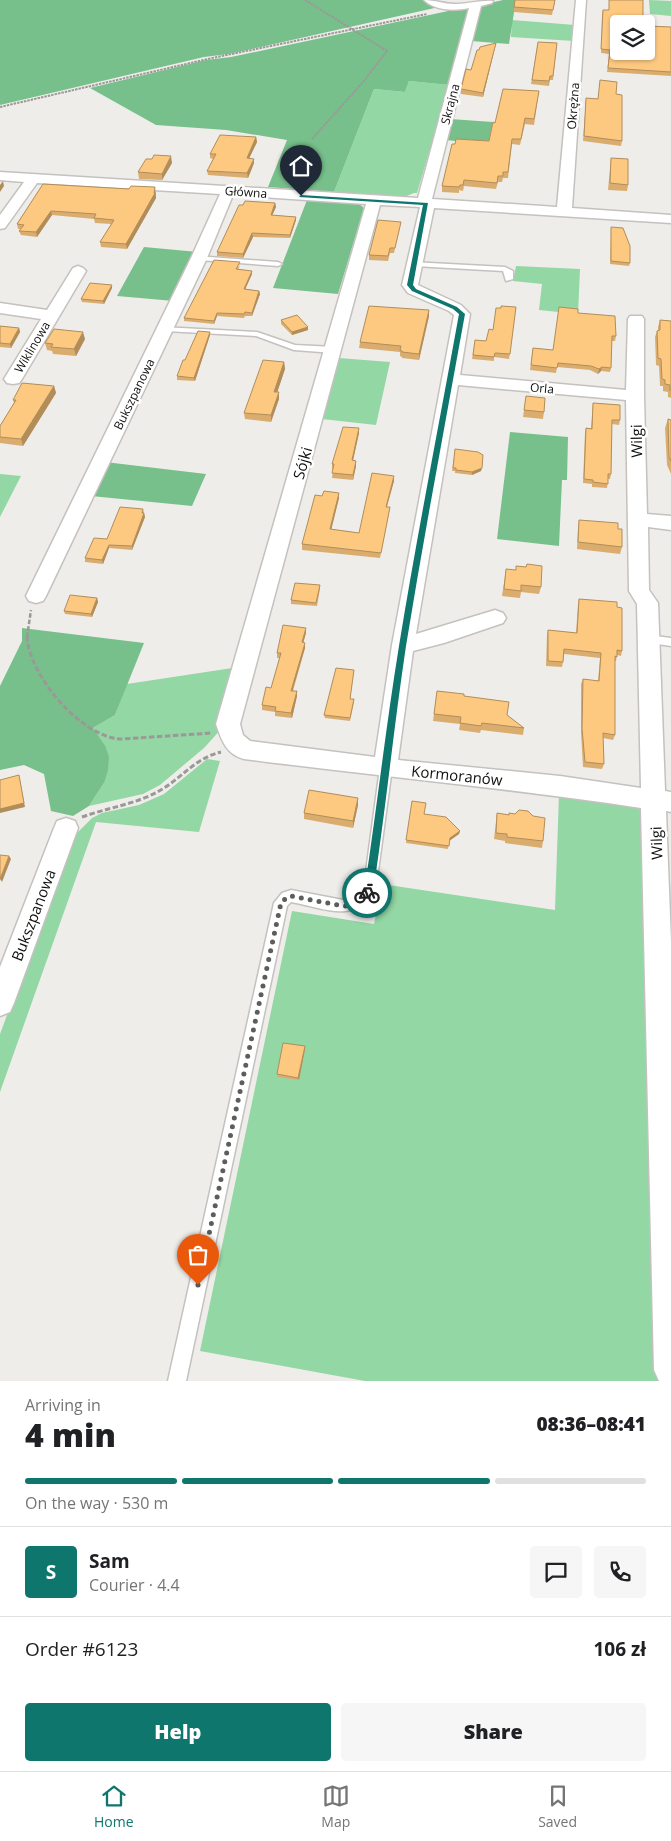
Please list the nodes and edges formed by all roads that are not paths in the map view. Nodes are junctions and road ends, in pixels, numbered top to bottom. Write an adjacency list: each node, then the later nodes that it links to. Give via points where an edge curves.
1 (429, 0): 4 (street, via 447,8)
2 (492, 0): 4 (street)
3 (581, 0): 10 (street, Okrężna)
4 (476, 3): 9 (street, Skrajna, via 424,201)
5 (0, 176): 6 (street, Główna)
6 (33, 179): 7 (street, Główna); 12 (street)
7 (228, 191): 8 (street, Główna); 13 (street, Bukszpanowa)
8 (374, 201): 9 (street, Główna); 22 (street, Sójki)
9 (426, 204): 10 (street, Główna); 15 (street, Skrajna)
10 (564, 213): 11 (street, Główna)
11 (671, 219)
12 (0, 225)
13 (199, 258): 14 (lane); 21 (street, Bukszpanowa)
14 (278, 264)
15 (414, 264): 17 (lane, via 505,268 509,271); 24 (street, Skrajna, via 410,285 414,290 462,314)
16 (78, 271): 19 (street, Wiklinowa)
17 (509, 279)
18 (0, 308): 19 (street, Wiklinowa)
19 (51, 315): 23 (street, Wiklinowa)
20 (636, 319): 25 (street, Wilgi)
21 (165, 329): 22 (lane, via 257,334 294,347); 28 (street, Bukszpanowa)
22 (334, 350): 32 (street, Sójki)
23 (13, 379)
24 (450, 379): 25 (street, Orla); 31 (street)
25 (635, 396): 26 (street, Wilgi)
26 (637, 519): 27 (street); 30 (street, Wilgi, via 639,591 647,603)
27 (671, 523)
28 (36, 596)
29 (495, 618): 31 (street)
30 (659, 640): 34 (street, Wilgi)
31 (403, 645): 33 (street)
32 (234, 735): 33 (street, Kormoranów)
33 (386, 768): 34 (street, Kormoranów, via 560,786); 40 (lane, via 370,886 365,897 350,906 291,896 281,903)
34 (663, 801): 37 (street, Wilgi)
35 (66, 828): 36 (street, Bukszpanowa)
36 (0, 1002)
37 (666, 1016): 38 (street, Wilgi)
38 (670, 1283): 39 (street, Wilgi)
39 (671, 1370)
40 (177, 1381)

